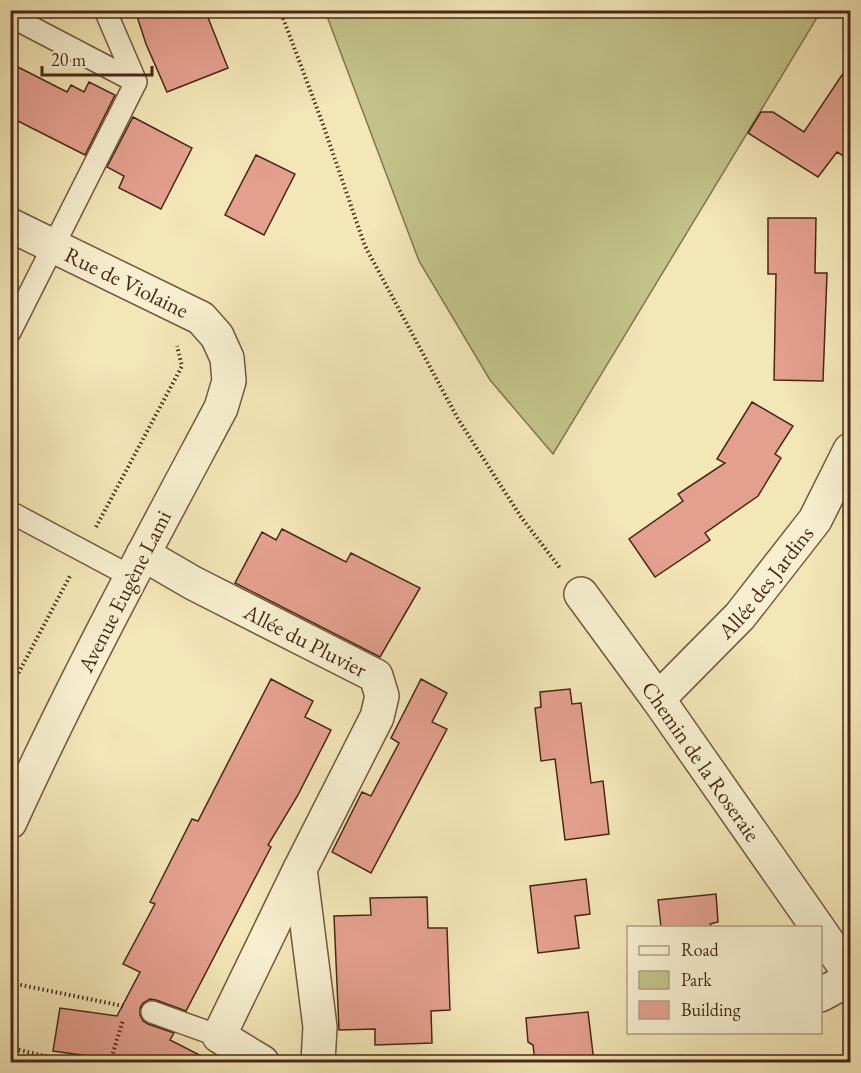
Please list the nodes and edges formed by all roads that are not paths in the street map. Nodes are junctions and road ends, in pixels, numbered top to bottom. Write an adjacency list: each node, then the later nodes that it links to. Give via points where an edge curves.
1 (105, 10): 3 (lane)
2 (10, 16): 3 (lane)
3 (136, 82): 5 (lane)
4 (10, 225): 5 (street, Rue de Violaine)
5 (54, 246): 6 (lane); 7 (street, Rue de Violaine, via 201,318 217,336)
6 (10, 332)
7 (227, 358): 10 (street, Avenue Eugène Lami, via 229,381 221,408)
8 (850, 450): 12 (street, Allée des Jardins, via 815,520 741,616)
9 (10, 512): 10 (lane, via 84,550)
10 (137, 565): 13 (street, Avenue Eugène Lami); 14 (street, Allée du Pluvier, via 193,583 376,676 382,696 377,717)
11 (581, 594): 12 (street, Chemin de la Roseraie)
12 (658, 699): 15 (street, Chemin de la Roseraie)
13 (10, 822)
14 (300, 869): 21 (street, Allée du Pluvier); 23 (street, via 320,1027)
15 (817, 926)
16 (822, 933): 17 (street, Chemin de la Roseraie)
17 (850, 974)
18 (850, 979): 19 (street)
19 (822, 994)
20 (152, 1012): 21 (lane)
21 (219, 1036): 22 (street)
22 (262, 1062)
23 (318, 1062)

